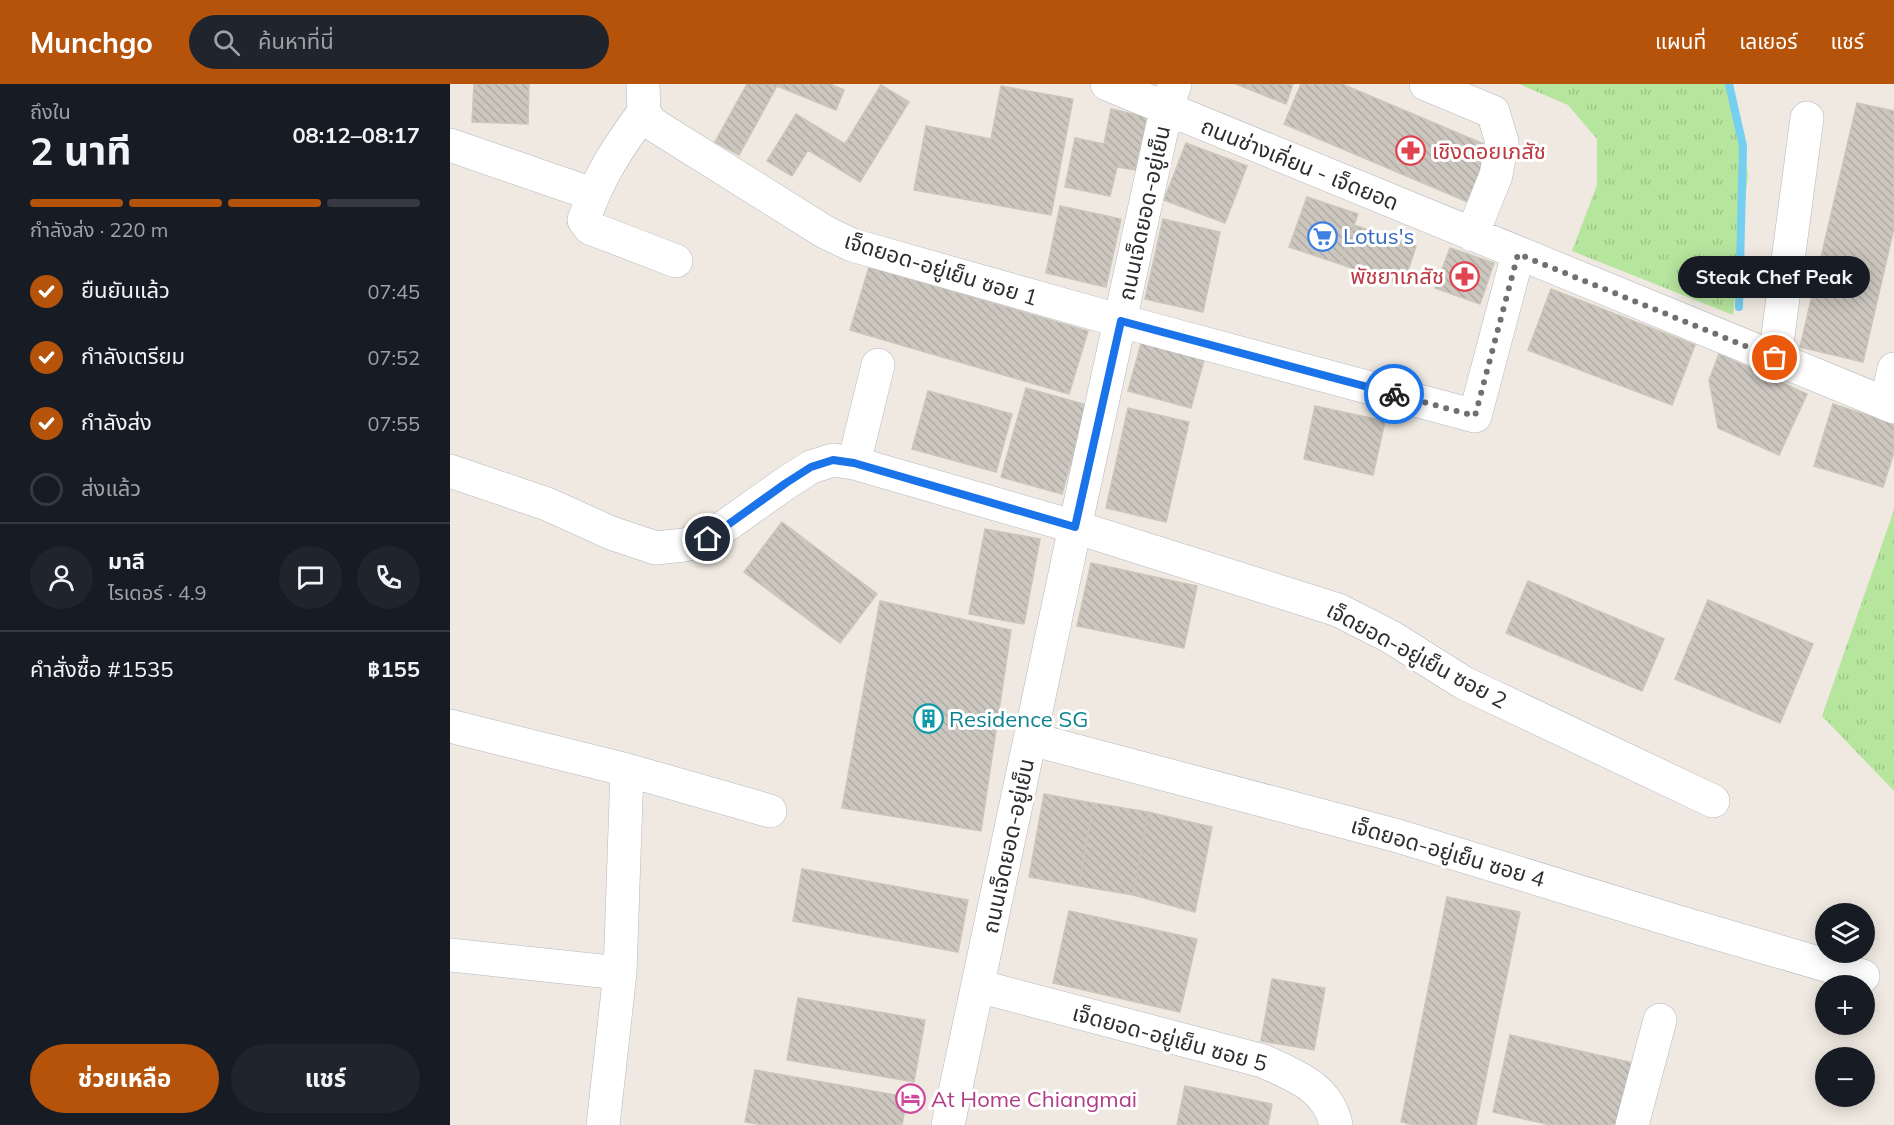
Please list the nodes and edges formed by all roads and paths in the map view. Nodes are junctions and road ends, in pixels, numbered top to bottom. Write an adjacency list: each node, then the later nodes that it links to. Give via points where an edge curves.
1 (1107, 84): 3 (street, ถนนช่างเคี่ยน - เจ็ดยอด)
2 (1426, 84): 8 (street, via 1492,112 1502,142 1496,175)
3 (1170, 97): 8 (street, ถนนช่างเคี่ยน - เจ็ดยอด); 11 (street, ถนนเจ็ดยอด-อยู่เย็น)
4 (643, 98): 7 (street); 11 (street, เจ็ดยอด-อยู่เย็น ซอย 1, via 651,123 852,245)
5 (1807, 117): 12 (street)
6 (450, 146): 7 (street)
7 (592, 194): 10 (street, via 584,220 590,228)
8 (1472, 235): 9 (street, ถนนช่างเคี่ยน - เจ็ดยอด)
9 (1518, 254): 11 (street, เจ็ดยอด-อยู่เย็น ซอย 1, via 1475,416); 12 (street, ถนนช่างเคี่ยน - เจ็ดยอด)
10 (676, 261)
11 (1121, 321): 18 (street, ถนนเจ็ดยอด-อยู่เย็น)
12 (1775, 358): 15 (street, ถนนช่างเคี่ยน - เจ็ดยอด)
13 (878, 364): 16 (street)
14 (1894, 369): 15 (street)
15 (1890, 405)
16 (854, 463): 17 (street, เจ็ดยอด-อยู่เย็น ซอย 2, via 833,460 811,467 708,539 656,548 611,533 548,504); 18 (street, เจ็ดยอด-อยู่เย็น ซอย 2)
17 (450, 471)
18 (1075, 527): 20 (street, ถนนเจ็ดยอด-อยู่เย็น); 22 (street, เจ็ดยอด-อยู่เย็น ซอย 2, via 1338,610 1391,637 1464,683)
19 (450, 726): 21 (street)
20 (1031, 739): 26 (street, เจ็ดยอด-อยู่เย็น ซอย 4, via 1398,836); 27 (street, ถนนเจ็ดยอด-อยู่เย็น)
21 (627, 770): 23 (street); 25 (street)
22 (1713, 801)
23 (770, 812)
24 (450, 955): 25 (street)
25 (620, 973): 29 (street)
26 (1863, 975)
27 (978, 986): 30 (street, ถนนเจ็ดยอด-อยู่เย็น); 31 (street, เจ็ดยอด-อยู่เย็น ซอย 5, via 1263,1061 1302,1079 1319,1092 1333,1112)
28 (1660, 1020): 32 (street)
29 (603, 1125)
30 (948, 1125)
31 (1336, 1125)
32 (1632, 1125)

